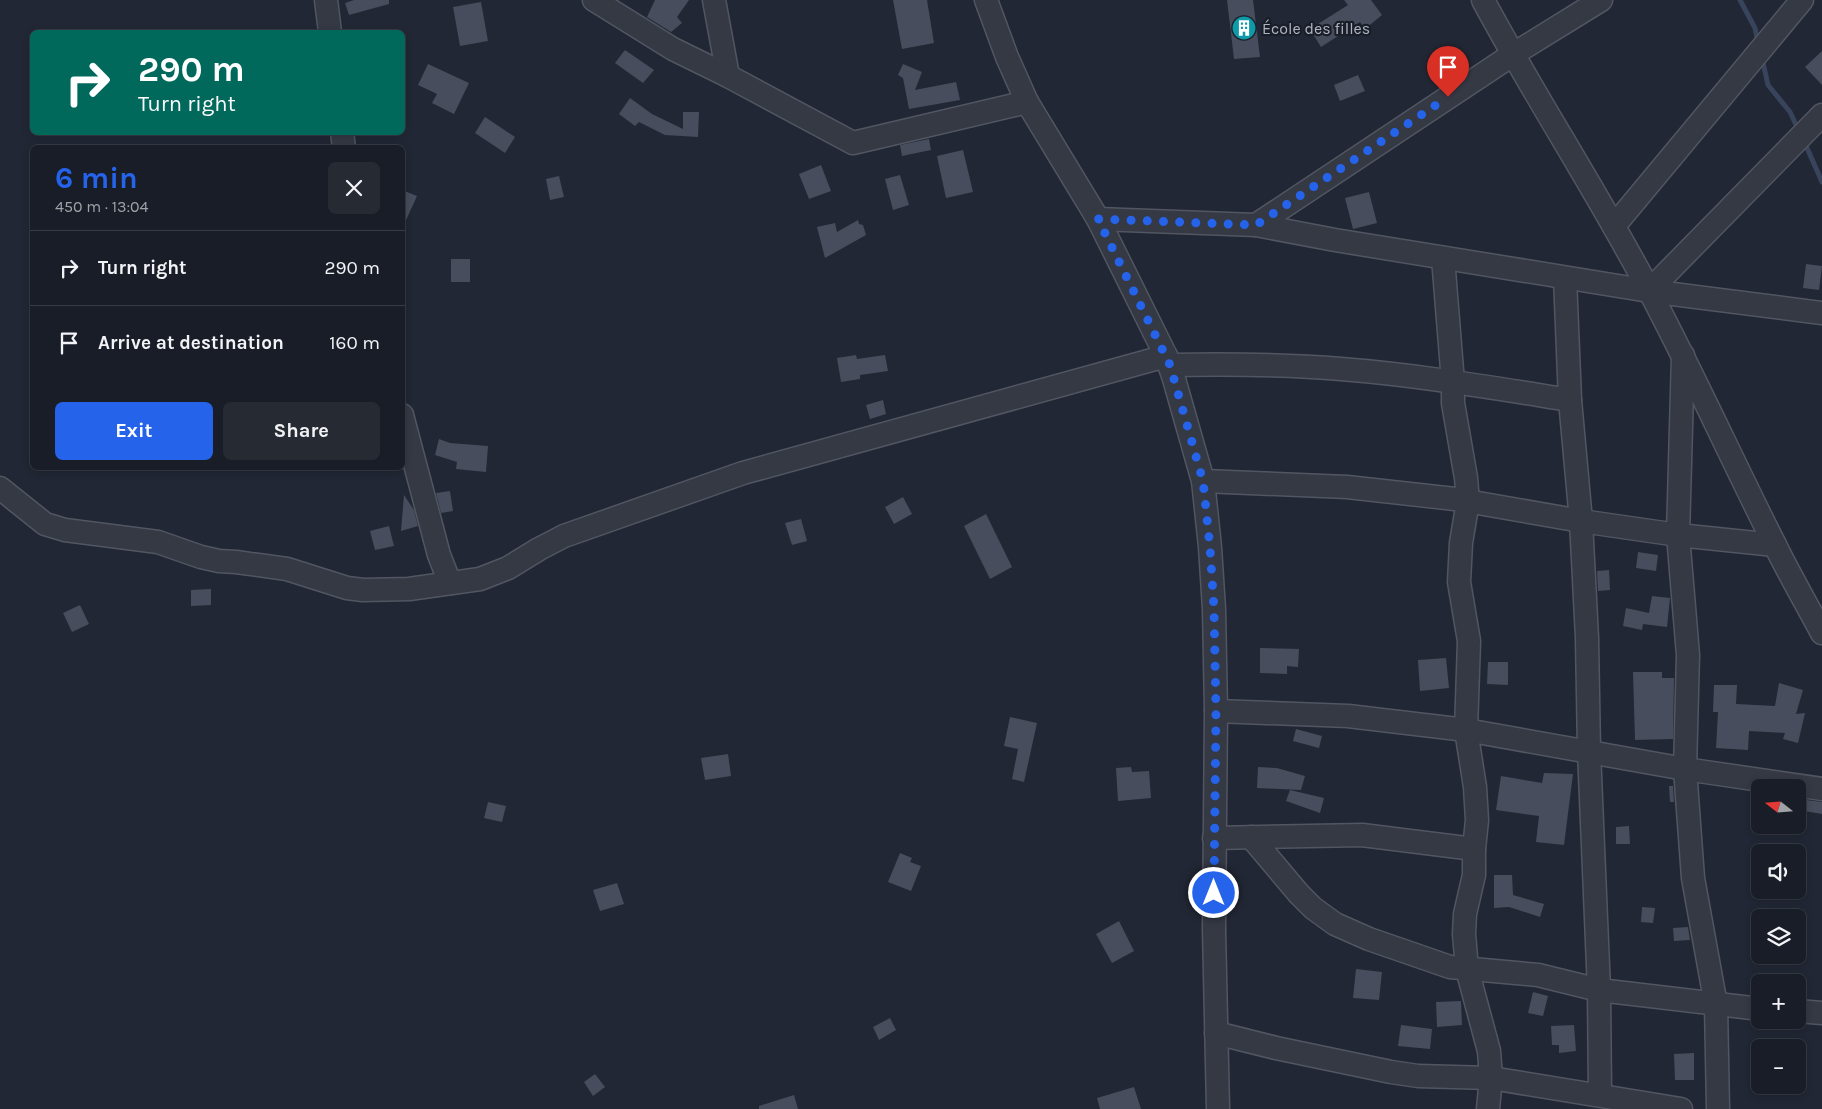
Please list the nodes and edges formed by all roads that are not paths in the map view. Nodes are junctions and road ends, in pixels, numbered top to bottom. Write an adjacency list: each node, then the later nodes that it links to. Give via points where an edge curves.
1 (326, 0): 8 (street)
2 (594, 0): 10 (street, via 673,49)
3 (714, 0): 10 (street)
4 (986, 0): 11 (street)
5 (1483, 0): 9 (street)
6 (1601, 0): 9 (street)
7 (1802, 0): 15 (street)
8 (330, 30)
9 (1512, 55): 14 (street); 15 (street)
10 (728, 76): 11 (street, via 855,144)
11 (1027, 102): 13 (street)
12 (1822, 115): 18 (street)
13 (1098, 219): 14 (street); 21 (street)
14 (1256, 225): 16 (street)
15 (1614, 226): 18 (street)
16 (1443, 258): 17 (street); 22 (street)
17 (1565, 278): 18 (street); 23 (street)
18 (1649, 291): 19 (street); 20 (street)
19 (1822, 313)
20 (1683, 356): 29 (street); 30 (street)
21 (1168, 360): 22 (street, via 1341,369); 25 (street); 31 (street, via 743,473 564,536 496,574)
22 (1453, 382): 23 (street); 27 (street, via 1453,403)
23 (1570, 400): 28 (street)
24 (405, 426): 31 (street, via 439,555)
25 (1203, 481): 27 (street, via 1346,487); 33 (street, via 1213,586)
26 (0, 488): 31 (street, via 46,524 65,530 158,542 201,557 287,569 355,589)
27 (1468, 501): 28 (street); 34 (street, via 1459,558 1459,582 1469,640)
28 (1581, 521): 29 (street); 35 (street, via 1588,638)
29 (1678, 535): 30 (street); 36 (street, via 1688,655)
30 (1774, 545): 32 (street)
31 (450, 583)
32 (1822, 633)
33 (1216, 711): 34 (street, via 1348,716); 39 (street)
34 (1466, 730): 35 (street); 40 (street, via 1477,806)
35 (1589, 751): 36 (street); 42 (street)
36 (1685, 770): 37 (street); 43 (street, via 1693,878)
37 (1822, 789)
38 (1251, 837): 39 (street); 40 (street, via 1362,835); 41 (street, via 1299,894 1335,924 1450,967)
39 (1214, 838): 47 (street)
40 (1474, 849): 41 (street, via 1474,875 1465,914)
41 (1467, 969): 42 (street, via 1538,975); 48 (street, via 1489,1052)
42 (1599, 990): 43 (street); 49 (street)
43 (1716, 1005): 44 (street); 53 (street)
44 (1751, 1007)
45 (1806, 1011): 46 (street)
46 (1822, 1012)
47 (1216, 1033): 48 (street, via 1391,1072); 50 (street)
48 (1491, 1078): 49 (street); 51 (street)
49 (1600, 1095): 52 (street)
50 (1218, 1109)
51 (1488, 1109)
52 (1681, 1109)
53 (1718, 1109)

